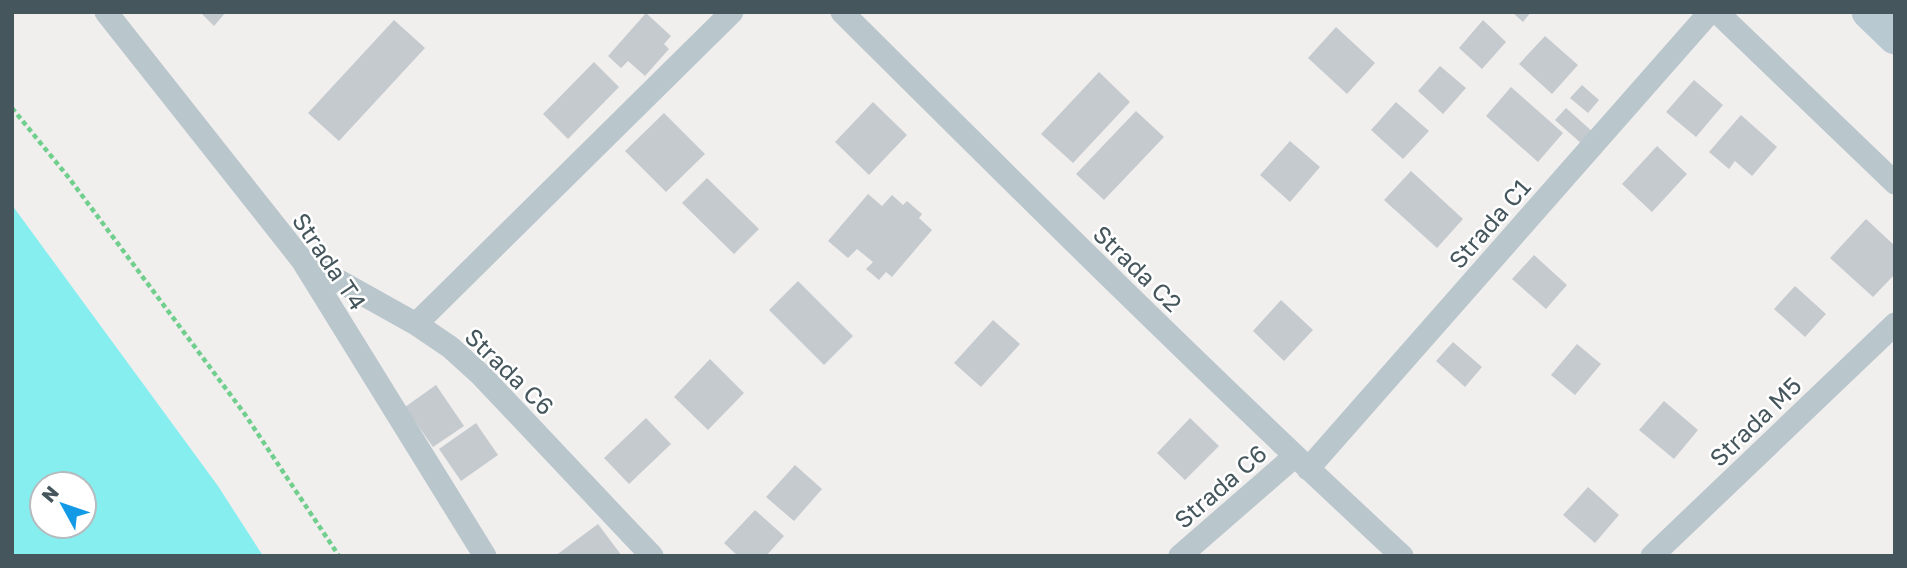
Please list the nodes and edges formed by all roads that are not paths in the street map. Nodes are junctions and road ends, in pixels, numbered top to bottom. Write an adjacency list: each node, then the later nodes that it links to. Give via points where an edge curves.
1 (106, 12): 9 (street, Strada T4)
2 (732, 12): 10 (street)
3 (842, 12): 12 (street, Strada C2)
4 (1710, 12): 12 (street, Strada C1)
5 (1717, 12): 8 (street)
6 (1868, 12): 7 (main road)
7 (1895, 38)
8 (1895, 183)
9 (302, 260): 10 (street, Strada C6); 13 (street, Strada T4)
10 (416, 324): 14 (street, Strada C6, via 481,375)
11 (1895, 324): 17 (street, Strada M5)
12 (1301, 462): 15 (street, Strada C6); 16 (street, Strada C2)
13 (485, 556)
14 (652, 556)
15 (1180, 556)
16 (1402, 556)
17 (1652, 556)

